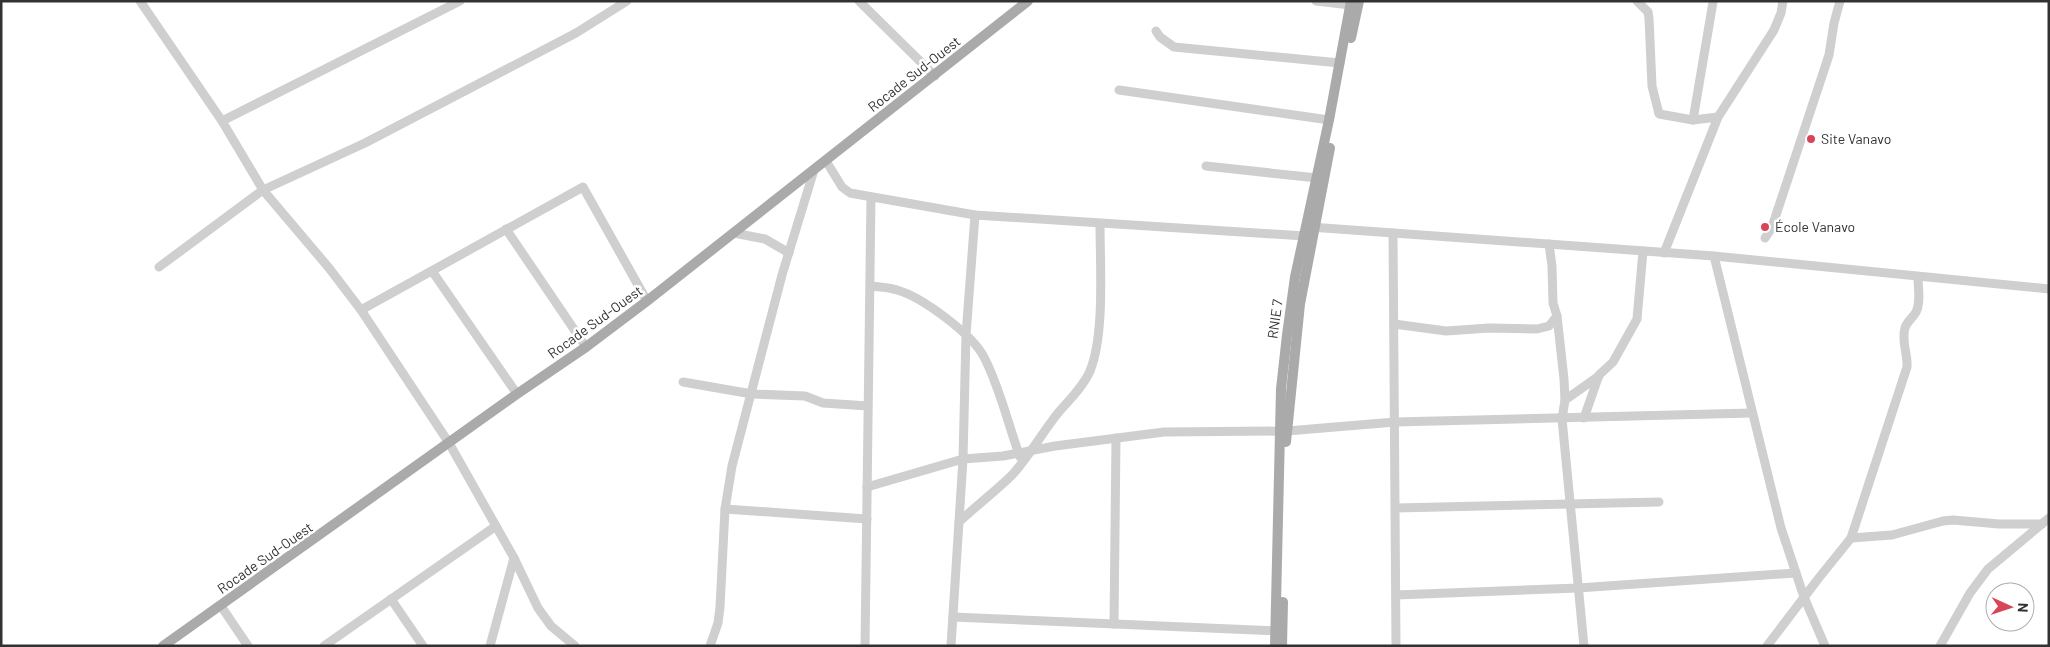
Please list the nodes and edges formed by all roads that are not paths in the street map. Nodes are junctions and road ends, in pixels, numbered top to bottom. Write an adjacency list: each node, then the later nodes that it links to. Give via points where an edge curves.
1 (140, 1): 19 (street)
2 (460, 1): 19 (street)
3 (627, 1): 24 (street, via 576,33 373,139)
4 (859, 1): 14 (street)
5 (1028, 1): 14 (main road, Rocade Sud-Ouest)
6 (1316, 1): 10 (street)
7 (1637, 1): 18 (street, via 1648,12 1652,86 1659,114)
8 (1783, 1): 16 (street, via 1774,30)
9 (1840, 1): 32 (street, via 1828,55 1775,218)
10 (1354, 2): 13 (main road, RNIE 7 / RNIE 7); 29 (main road, RNIE 7 / RNIE 7)
11 (1713, 2): 18 (street)
12 (1156, 31): 13 (street, via 1174,47)
13 (1340, 63): 17 (main road, RNIE 7 / RNIE 7)
14 (935, 76): 20 (main road, Rocade Sud-Ouest)
15 (1119, 90): 17 (street)
16 (1718, 117): 18 (street); 36 (street)
17 (1329, 120): 23 (main road, RNIE 7 / RNIE 7)
18 (1692, 120)
19 (222, 121): 24 (street)
20 (826, 161): 22 (main road, Rocade Sud-Ouest); 25 (street, via 842,187 858,196)
21 (1206, 166): 23 (street)
22 (814, 170): 30 (main road, Rocade Sud-Ouest); 35 (street)
23 (1317, 178): 29 (main road, RNIE 7 / RNIE 7)
24 (263, 190): 38 (street); 44 (street)
25 (871, 197): 26 (street); 41 (street)
26 (975, 215): 27 (street); 47 (street)
27 (1100, 224): 29 (street); 62 (street, via 1099,317 1092,364 1084,382)
28 (506, 229): 39 (street); 43 (street, via 582,187); 48 (street)
29 (1309, 230): 31 (street); 59 (main road, RNIE 7 / RNIE 7, via 1295,277 1280,389)
30 (734, 233): 35 (street, via 765,239); 43 (main road, Rocade Sud-Ouest)
31 (1393, 233): 33 (street); 46 (street)
32 (1765, 238)
33 (1549, 244): 34 (street); 45 (street, via 1553,303)
34 (1643, 251): 36 (street); 49 (street, via 1637,319 1613,362)
35 (789, 253): 52 (street)
36 (1664, 253): 37 (street)
37 (1714, 256): 40 (street); 55 (street)
38 (159, 267)
39 (432, 271): 44 (street); 51 (street)
40 (1918, 277): 42 (street); 74 (street, via 1917,311 1904,328 1907,367)
41 (871, 286): 47 (street, via 897,289 942,314); 54 (street)
42 (2049, 289)
43 (647, 301): 48 (main road, Rocade Sud-Ouest)
44 (361, 310): 61 (street)
45 (1557, 316): 46 (street, via 1549,326 1537,329 1446,331); 53 (street)
46 (1394, 324): 58 (street)
47 (966, 335): 63 (street, via 983,356); 64 (street)
48 (586, 347): 51 (main road, Rocade Sud-Ouest)
49 (1599, 376): 53 (street); 56 (street)
50 (683, 382): 52 (street)
51 (517, 394): 61 (main road, Rocade Sud-Ouest)
52 (752, 394): 54 (street, via 801,396 823,403); 69 (street, via 732,466)
53 (1565, 400): 57 (street)
54 (868, 406): 65 (street)
55 (1752, 413): 56 (street); 76 (street, via 1781,528)
56 (1584, 418): 57 (street)
57 (1562, 419): 58 (street); 67 (street)
58 (1395, 422): 59 (street); 68 (street)
59 (1283, 431): 60 (street, via 1164,432); 84 (main road, RNIE 7 / RNIE 7); 96 (main road, RNIE 7 / RNIE 7)
60 (1116, 438): 62 (street); 83 (street)
61 (449, 443): 73 (street); 81 (main road, Rocade Sud-Ouest)
62 (1032, 451): 63 (street)
63 (1020, 458): 64 (street); 72 (street, via 1012,475)
64 (963, 459): 65 (street); 72 (street)
65 (867, 487): 70 (street)
66 (1660, 502): 67 (street)
67 (1570, 504): 68 (street); 77 (street)
68 (1396, 508): 78 (street)
69 (725, 509): 70 (street); 92 (street, via 720,607)
70 (867, 519): 93 (street)
71 (2046, 521): 74 (street, via 1999,524 1943,520 1892,535); 101 (street, via 1988,569 1970,593)
72 (959, 522): 82 (street)
73 (496, 526): 75 (street); 80 (street)
74 (1851, 538): 79 (street)
75 (514, 558): 90 (street); 91 (street, via 538,608)
76 (1796, 573): 77 (street); 79 (street)
77 (1578, 588): 78 (street); 98 (street)
78 (1396, 595): 97 (street)
79 (1804, 597): 99 (street); 100 (street)
80 (391, 598): 85 (street); 89 (street)
81 (221, 606): 86 (main road, Rocade Sud-Ouest); 87 (street)
82 (953, 618): 83 (street); 94 (street)
83 (1114, 624): 84 (street)
84 (1275, 631): 95 (main road, RNIE 7 / RNIE 7)
85 (336, 642): 88 (street)
86 (163, 646)
87 (248, 646)
88 (324, 646)
89 (424, 646)
90 (490, 646)
91 (574, 646)
92 (710, 646)
93 (865, 646)
94 (951, 646)
95 (1275, 646)
96 (1282, 646)
97 (1396, 646)
98 (1584, 646)
99 (1767, 646)
100 (1825, 646)
101 (1940, 646)

